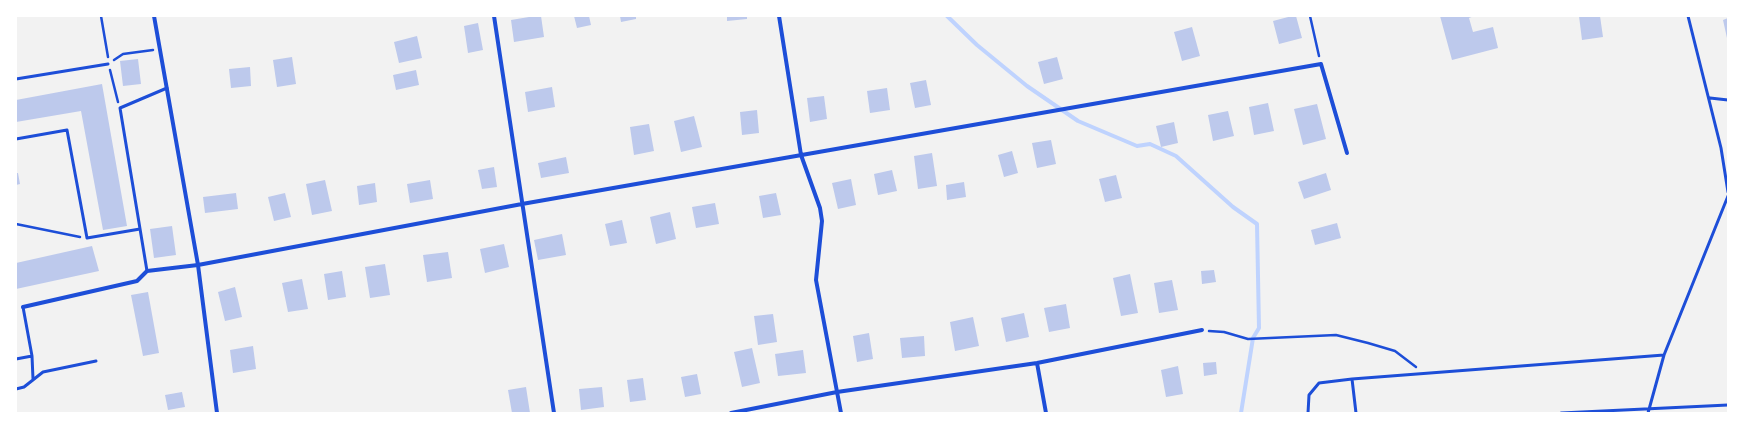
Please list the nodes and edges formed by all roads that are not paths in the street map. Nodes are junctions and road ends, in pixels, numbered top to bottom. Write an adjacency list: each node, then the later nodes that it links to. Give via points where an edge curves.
1 (154, 16): 7 (street)
2 (494, 16): 15 (street)
3 (779, 16): 12 (street)
4 (1688, 16): 8 (lane)
5 (108, 64): 6 (lane)
6 (16, 79)
7 (167, 88): 16 (lane, via 120,108); 17 (street)
8 (1710, 98): 9 (lane); 13 (lane)
9 (1728, 100)
10 (16, 139): 16 (lane, via 67,130 87,238)
11 (1347, 153): 12 (street, via 1321,64)
12 (801, 155): 15 (street); 29 (street, via 820,208 822,221 816,280)
13 (1728, 192)
14 (1728, 196): 21 (lane)
15 (522, 204): 17 (street); 33 (street)
16 (140, 229): 18 (lane)
17 (198, 265): 18 (street); 32 (street)
18 (147, 271): 19 (street, via 137,281)
19 (24, 307): 22 (lane)
20 (1202, 330): 25 (street)
21 (1664, 355): 26 (lane); 31 (lane)
22 (32, 356): 23 (lane); 27 (lane)
23 (16, 359)
24 (96, 361): 27 (lane, via 43,372)
25 (1037, 363): 29 (street); 36 (street)
26 (1352, 378): 37 (lane, via 1319,383 1309,395); 38 (lane)
27 (33, 379): 28 (lane, via 24,387)
28 (16, 389)
29 (837, 392): 34 (street); 35 (street)
30 (1728, 405): 31 (lane)
31 (1650, 409): 39 (lane); 40 (lane)
32 (217, 413)
33 (554, 413)
34 (731, 413)
35 (841, 413)
36 (1046, 413)
37 (1308, 413)
38 (1356, 413)
39 (1561, 413)
40 (1648, 413)

